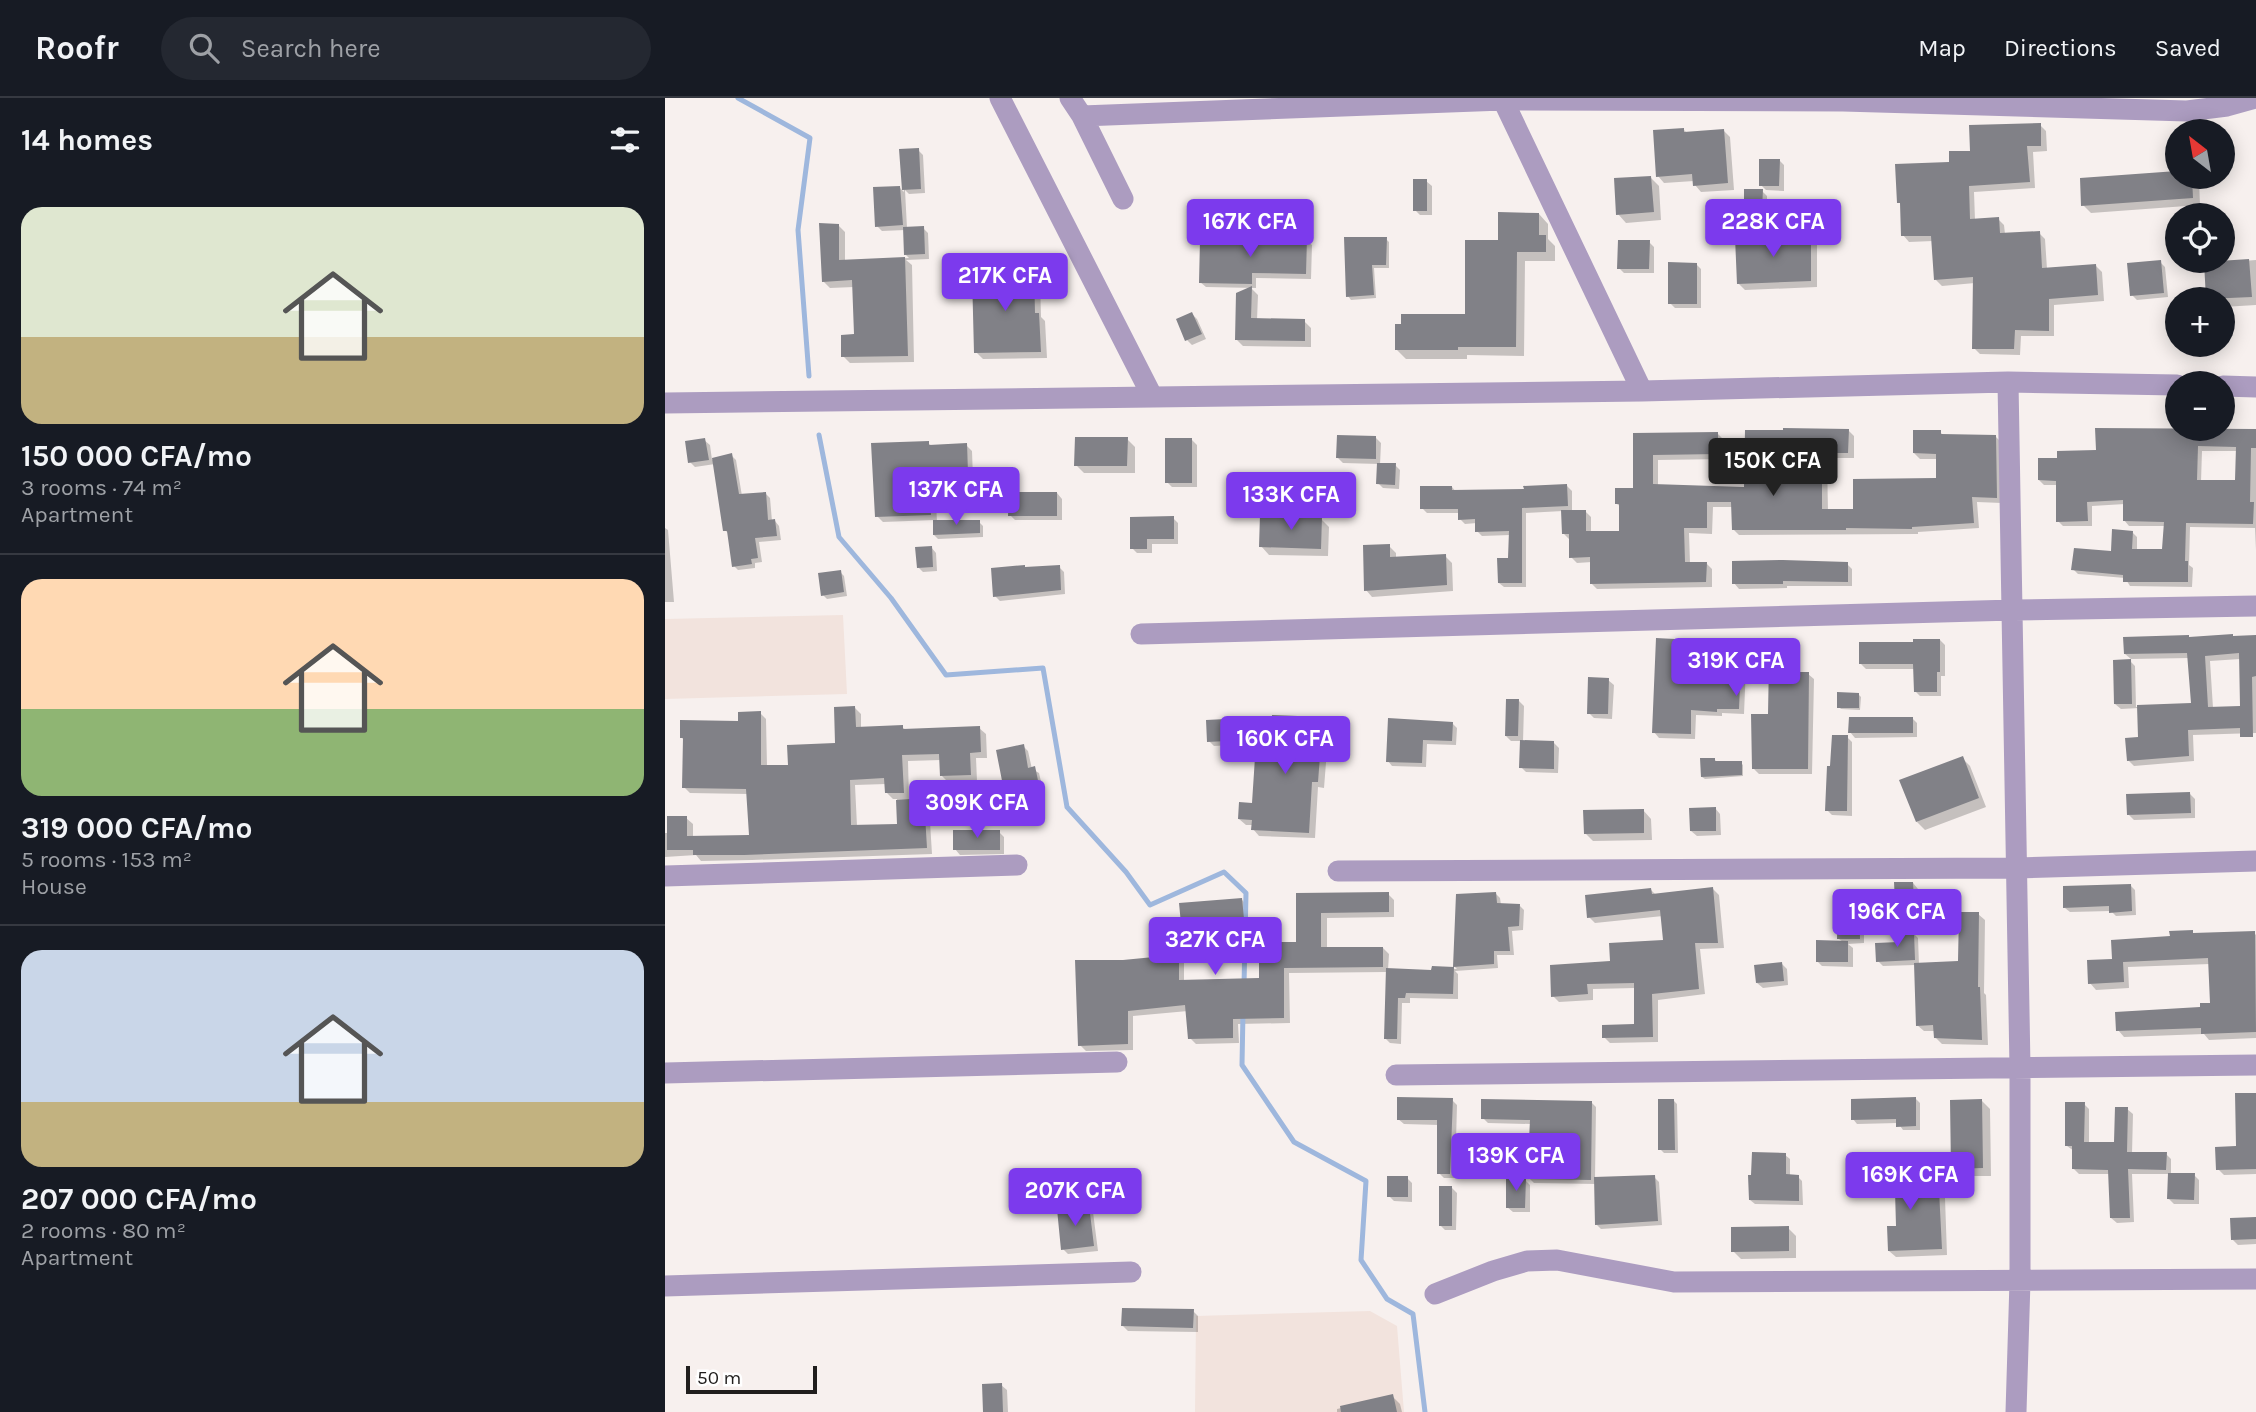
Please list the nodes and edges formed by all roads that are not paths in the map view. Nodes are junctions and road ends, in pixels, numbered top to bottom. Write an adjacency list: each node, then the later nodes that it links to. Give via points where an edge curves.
1 (1000, 98): 11 (street)
2 (2255, 98): 3 (street, via 2187,111 1843,101)
3 (1503, 99): 4 (street); 10 (street)
4 (1076, 107): 5 (street)
5 (1123, 199)
6 (2008, 382): 7 (street); 10 (street); 14 (street)
7 (2165, 386)
8 (2235, 386): 9 (street)
9 (2256, 387)
10 (1642, 391): 11 (street)
11 (1152, 396): 12 (street)
12 (665, 403)
13 (2256, 606): 14 (street)
14 (2014, 610): 15 (street); 18 (street)
15 (1141, 634)
16 (2256, 861): 18 (street)
17 (1017, 865): 20 (street)
18 (2017, 868): 19 (street); 23 (street)
19 (1338, 871)
20 (665, 876)
21 (1117, 1062): 24 (street)
22 (2256, 1065): 23 (street)
23 (2020, 1068): 25 (street); 28 (street)
24 (665, 1073)
25 (1396, 1075)
26 (1131, 1272): 29 (street)
27 (2256, 1279): 28 (street)
28 (2020, 1281): 30 (street, via 1674,1282 1557,1260 1527,1261); 31 (street)
29 (665, 1286)
30 (1435, 1294)
31 (2016, 1412)

